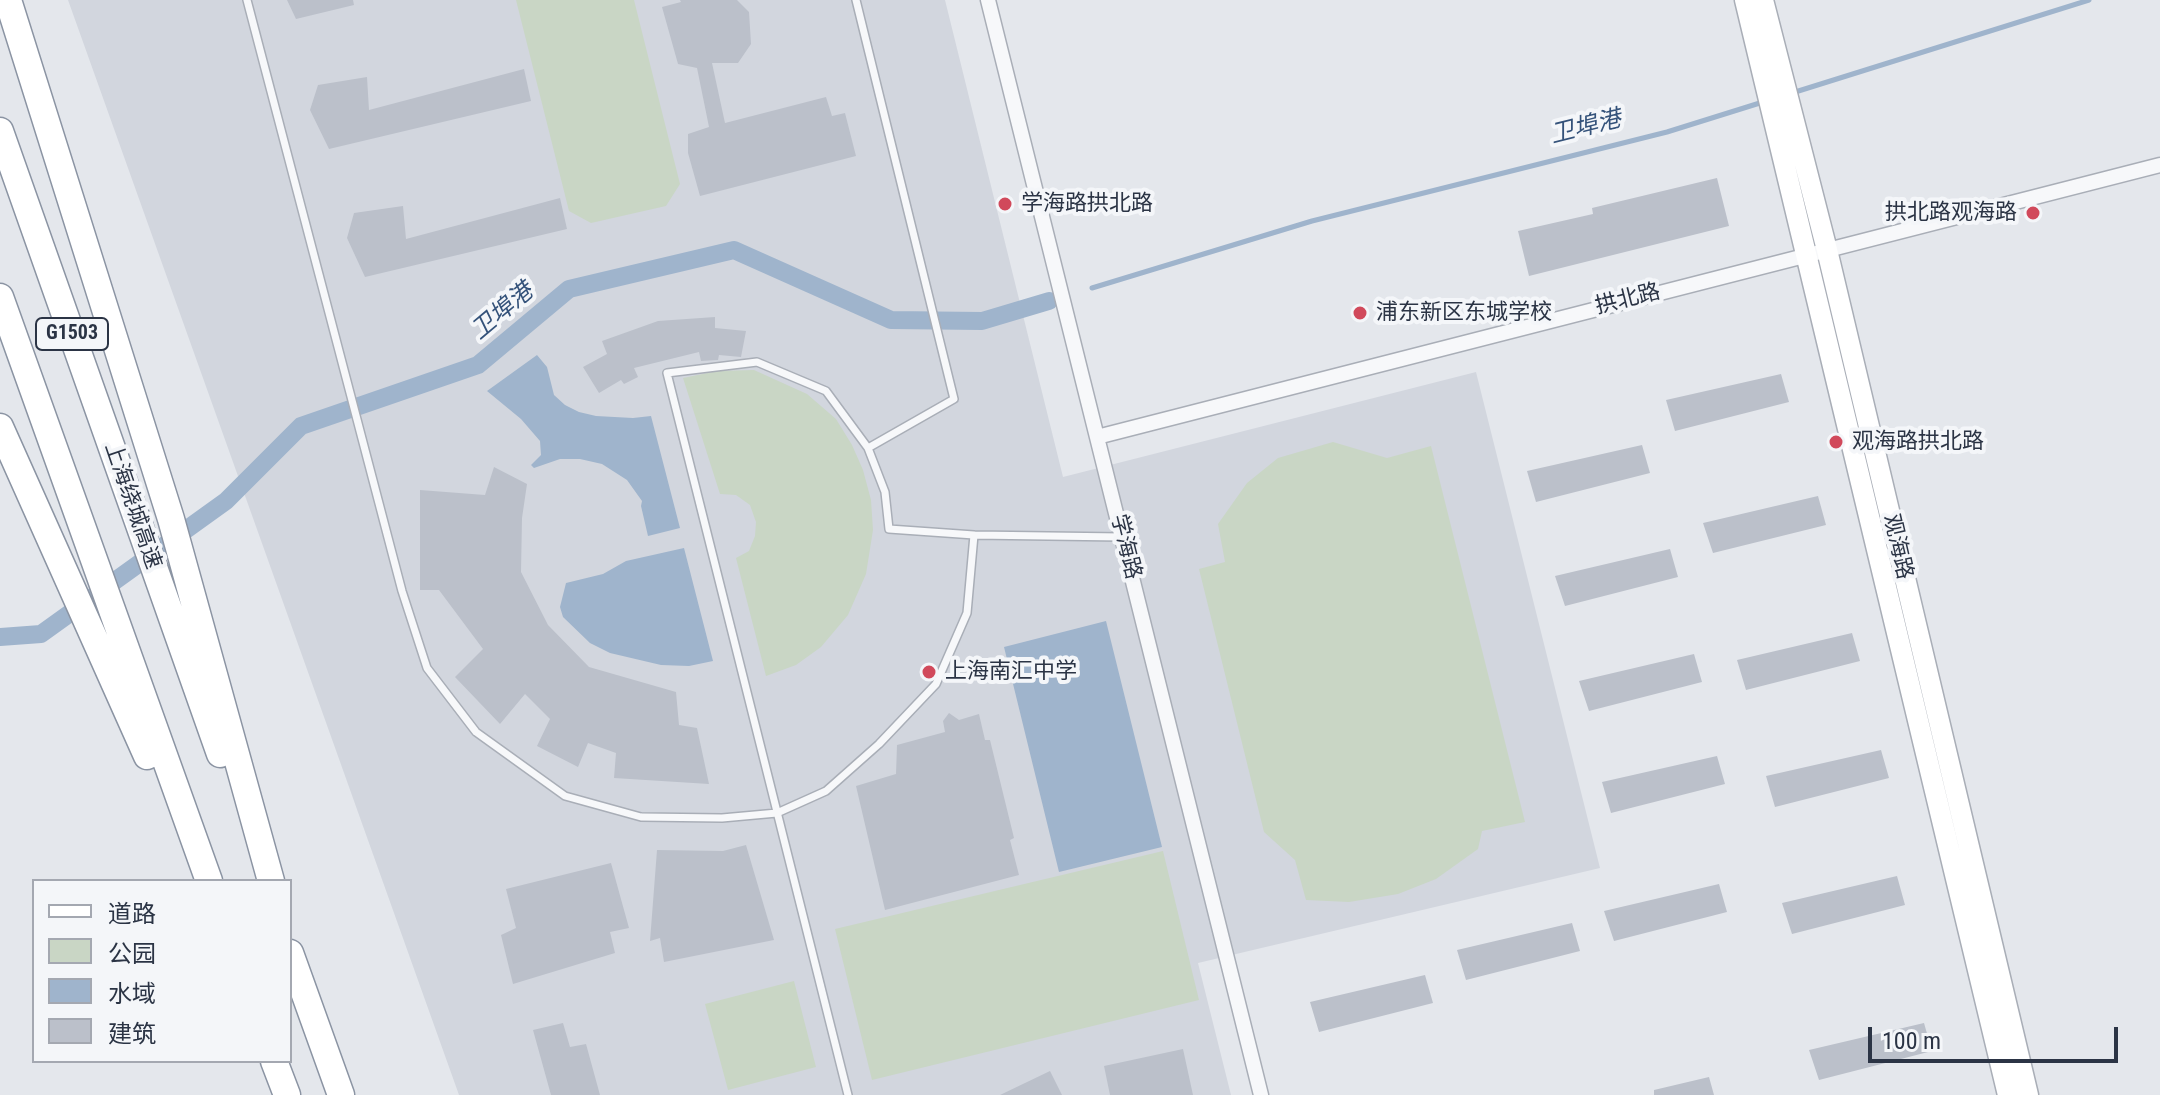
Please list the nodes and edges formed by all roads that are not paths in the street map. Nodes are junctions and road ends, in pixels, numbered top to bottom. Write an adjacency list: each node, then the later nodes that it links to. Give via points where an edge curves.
1 (8, 0): 21 (highway, via 171,519)
2 (247, 0): 18 (lane, via 402,591 427,668 476,732 565,796 641,817)
3 (856, 0): 14 (lane, via 954,399)
4 (988, 0): 13 (street, 学海路)
5 (1745, 0): 7 (main road, 观海路)
6 (1763, 0): 7 (main road, 观海路)
7 (1771, 69): 10 (main road, 观海路)
8 (0, 131): 22 (highway, 上海绕城高速 / G1503)
9 (2160, 165): 10 (street, 拱北路)
10 (1817, 252): 13 (street, 拱北路); 29 (main road, 观海路); 30 (main road, 观海路)
11 (0, 297): 17 (highway, G1503, via 96,570)
12 (0, 427): 17 (highway, via 70,584)
13 (1097, 437): 16 (street, 学海路)
14 (868, 448): 15 (lane, via 885,492 889,529); 18 (lane, via 826,391 757,362 667,373)
15 (974, 535): 16 (lane); 18 (lane, via 967,613 936,684 826,791)
16 (1122, 537): 28 (street, 学海路)
17 (104, 630): 19 (highway); 20 (highway, G1503)
18 (777, 813): 27 (lane)
19 (201, 879)
20 (208, 879)
21 (267, 879)
22 (267, 879)
23 (292, 959): 26 (highway)
24 (275, 1063): 25 (highway)
25 (287, 1095)
26 (341, 1095)
27 (848, 1095)
28 (1261, 1095)
29 (2008, 1095)
30 (2028, 1095)

